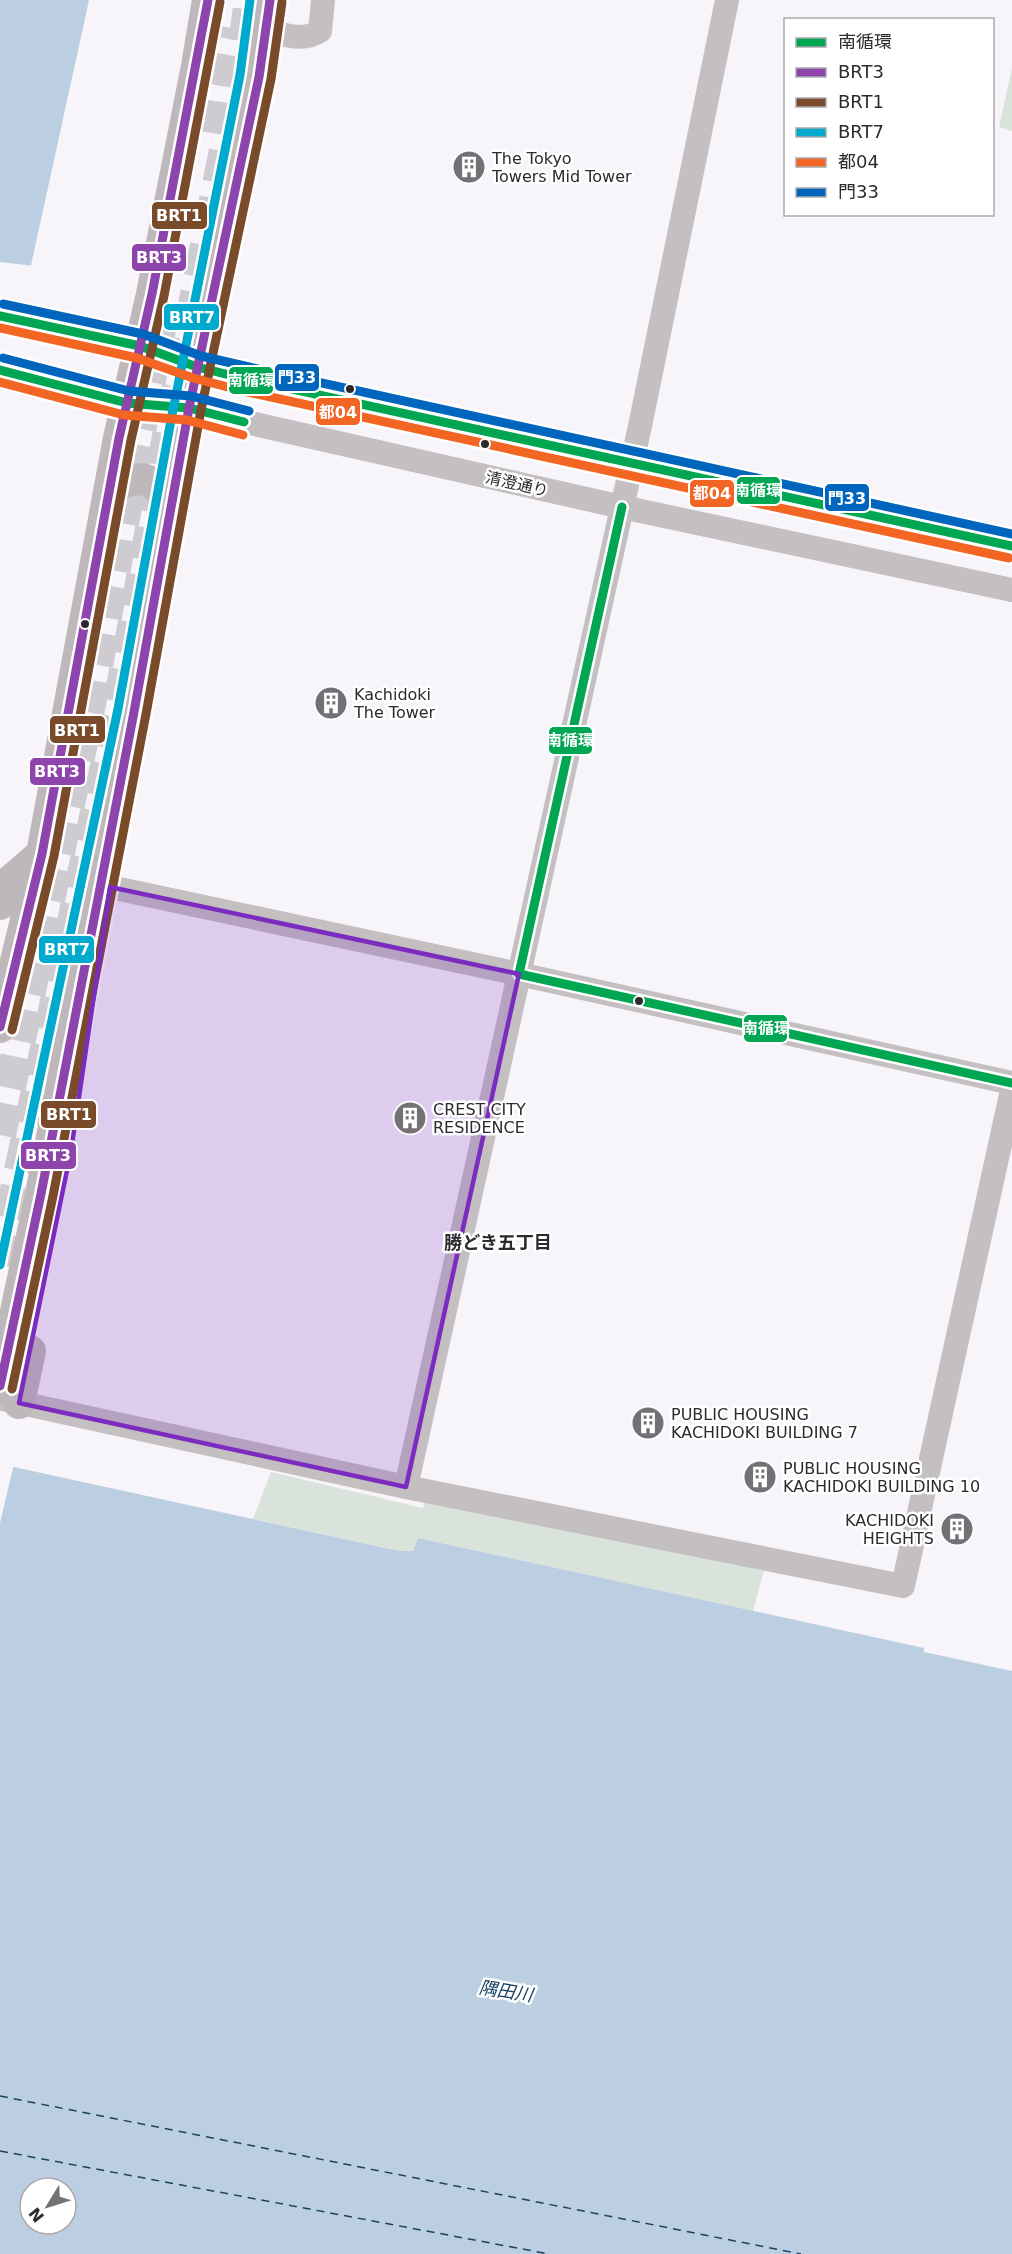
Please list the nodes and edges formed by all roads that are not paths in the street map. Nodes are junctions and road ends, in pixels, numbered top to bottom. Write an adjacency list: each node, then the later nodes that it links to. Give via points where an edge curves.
1 (208, 0): 7 (main road)
2 (270, 0): 5 (main road)
3 (323, 0): 5 (street, via 320,31 309,38)
4 (727, 0): 12 (street)
5 (266, 30): 8 (main road)
6 (0, 315): 7 (street)
7 (140, 346): 8 (street); 10 (main road)
8 (197, 367): 11 (main road); 12 (street)
9 (11, 373): 10 (street, 清澄通り)
10 (128, 402): 11 (street, 清澄通り); 13 (main road)
11 (189, 408): 14 (main road); 15 (street, 清澄通り)
12 (632, 461): 15 (street); 16 (street)
13 (111, 488): 14 (main road, via 137,478 147,479); 19 (main road)
14 (172, 501): 18 (main road)
15 (622, 507): 17 (street, 清澄通り); 22 (street)
16 (1012, 546)
17 (1012, 590)
18 (134, 712): 20 (main road, via 129,793); 26 (main road)
19 (42, 854): 21 (main road, via 7,884); 23 (main road)
20 (110, 887): 22 (street); 26 (main road, via 71,1151)
21 (0, 904)
22 (519, 974): 24 (street); 27 (street)
23 (0, 1027)
24 (1012, 1083)
25 (1012, 1090): 27 (street, via 903,1586)
26 (6, 1396): 27 (street)
27 (406, 1487)

